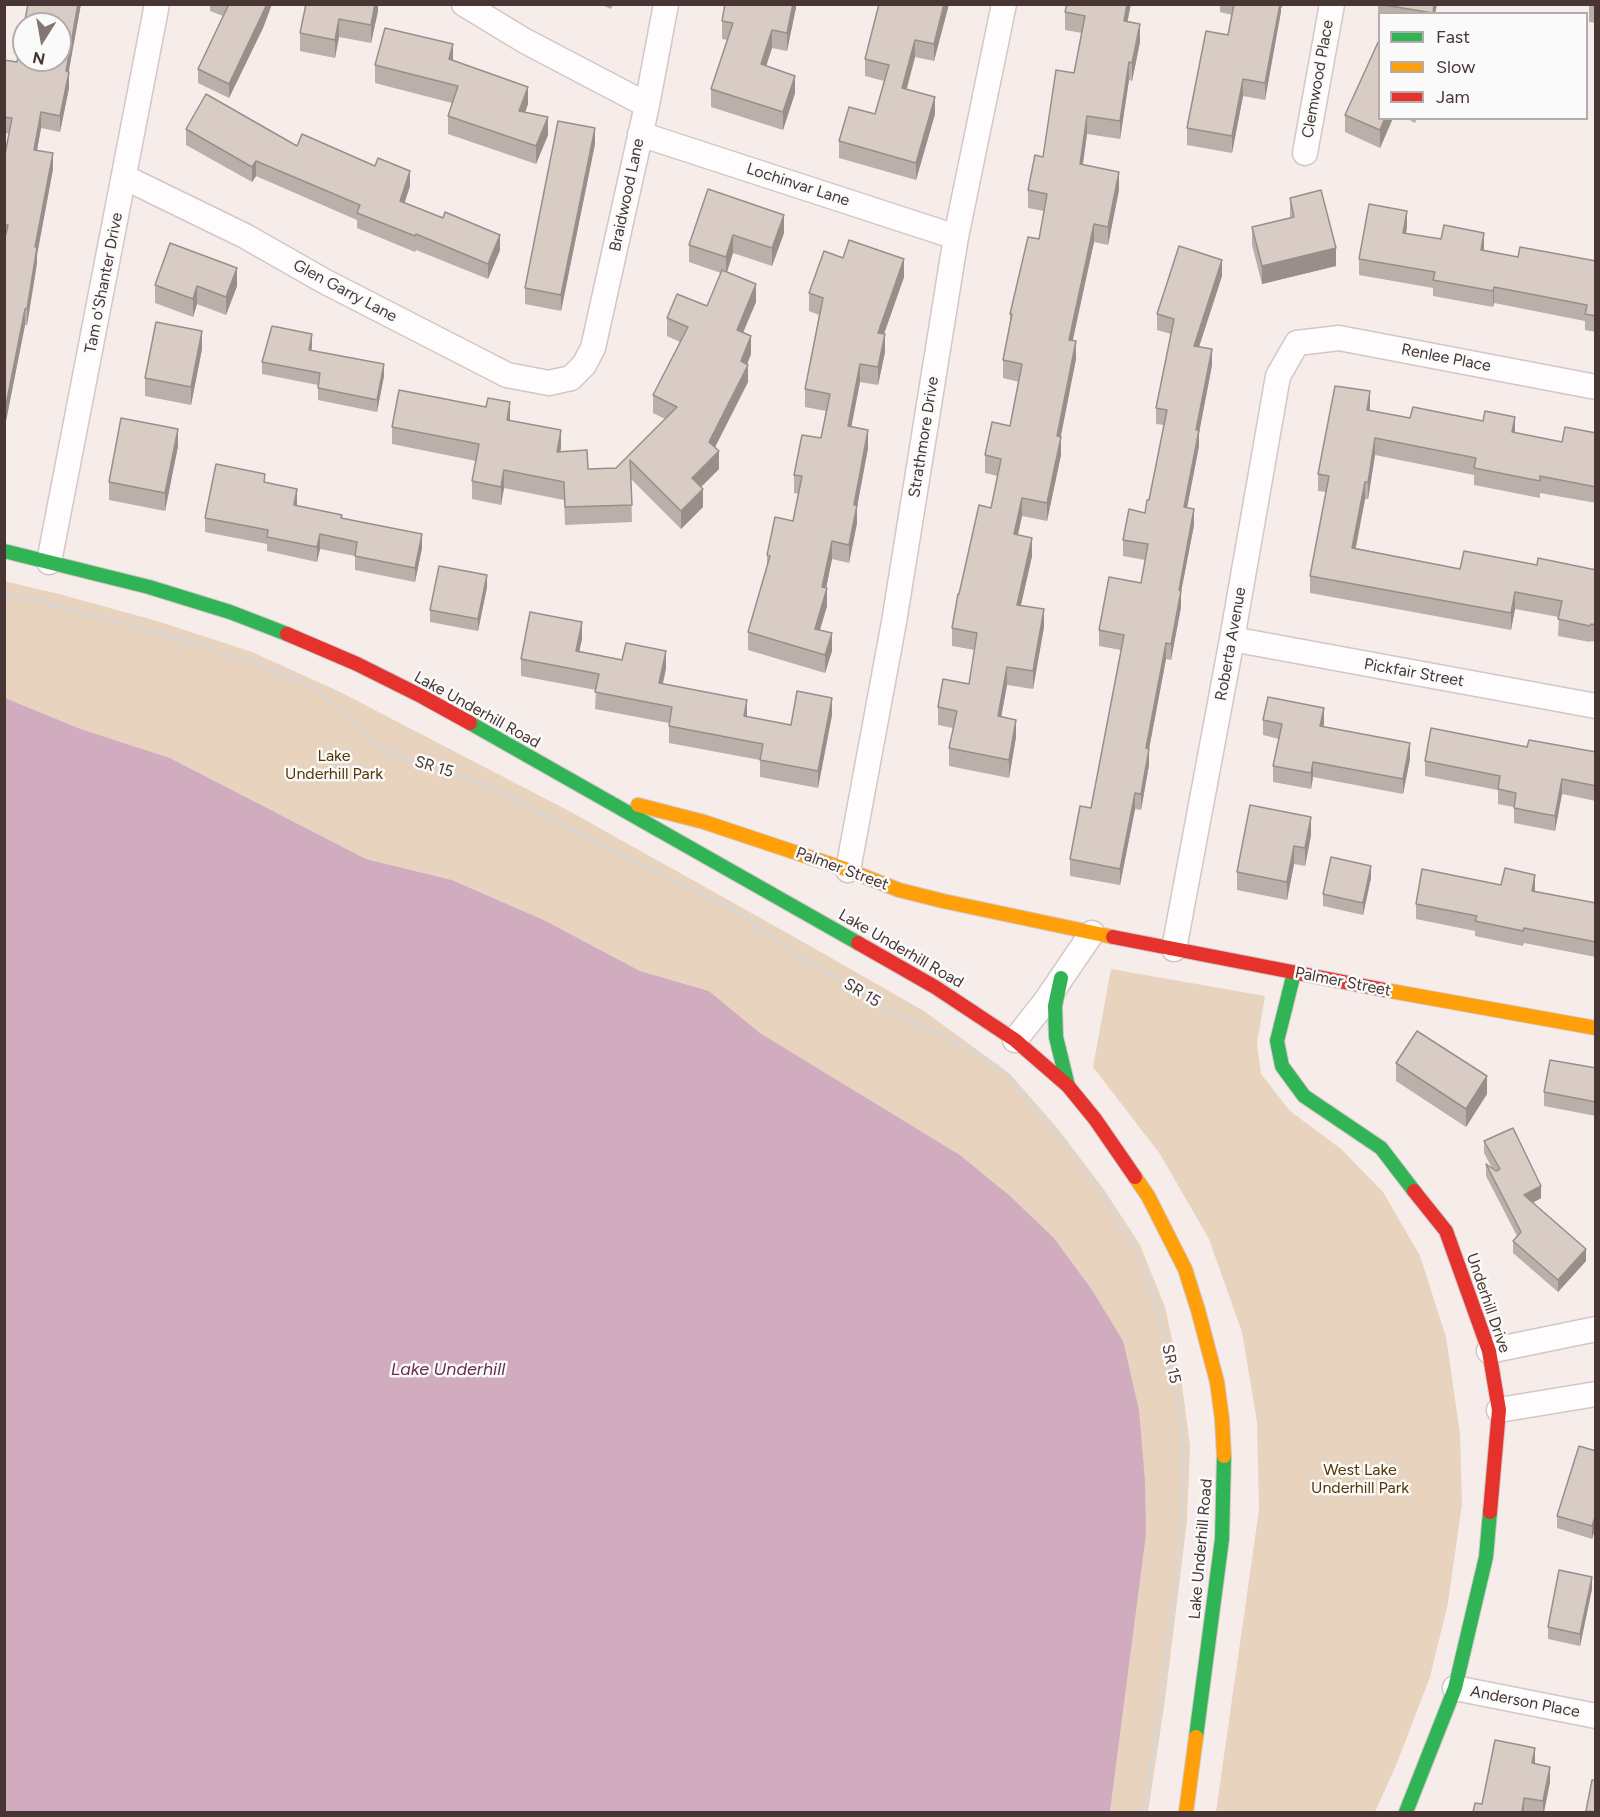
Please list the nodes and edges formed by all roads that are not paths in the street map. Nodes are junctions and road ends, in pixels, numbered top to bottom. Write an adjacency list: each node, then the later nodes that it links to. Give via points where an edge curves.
1 (157, 4): 9 (street, Tam o'Shanter Drive)
2 (464, 4): 6 (street)
3 (666, 4): 6 (street, Braidwood Lane)
4 (1004, 4): 10 (street, Strathmore Drive)
5 (1332, 4): 8 (street, Clemwood Place)
6 (647, 105): 7 (street, Braidwood Lane)
7 (640, 134): 10 (street, Lochinvar Lane); 12 (street, Braidwood Lane, via 593,348)
8 (1305, 153)
9 (124, 177): 12 (street, Glen Garry Lane, via 245,236 507,375 549,383); 15 (street, Tam o'Shanter Drive)
10 (956, 237): 19 (street, Strathmore Drive, via 894,622)
11 (1297, 343): 13 (street, Renlee Place, via 1339,338); 16 (street, Roberta Avenue, via 1278,376)
12 (571, 378)
13 (1596, 387)
14 (4, 551): 15 (main road, Lake Underhill Road)
15 (49, 562): 18 (main road, Lake Underhill Road, via 230,612 330,651 420,696)
16 (1232, 639): 17 (street, Pickfair Street); 21 (street, Roberta Avenue)
17 (1596, 706)
18 (596, 795): 19 (main road, Palmer Street, via 704,822); 25 (main road, Lake Underhill Road, via 935,987)
19 (848, 870): 20 (main road, Palmer Street, via 910,892)
20 (1092, 933): 21 (main road, Palmer Street); 23 (street)
21 (1174, 949): 22 (main road, Palmer Street)
22 (1294, 973): 24 (main road, Palmer Street); 28 (main road, Underhill Drive, via 1277,1041 1282,1066 1304,1096 1381,1148 1446,1231)
23 (1061, 978): 25 (street); 26 (main road, via 1055,1006 1056,1037)
24 (1596, 1028)
25 (1015, 1040): 26 (main road, Lake Underhill Road)
26 (1068, 1086): 33 (main road, Lake Underhill Road, via 1117,1150 1167,1232 1185,1269 1217,1382 1224,1460 1222,1539)
27 (1596, 1329): 28 (street)
28 (1489, 1351): 30 (main road, Underhill Drive)
29 (1596, 1394): 30 (street)
30 (1499, 1410): 31 (main road, Underhill Drive, via 1486,1557)
31 (1455, 1688): 32 (street, Anderson Place); 34 (main road, Underhill Drive)
32 (1596, 1716)
33 (1186, 1812)
34 (1406, 1812)

